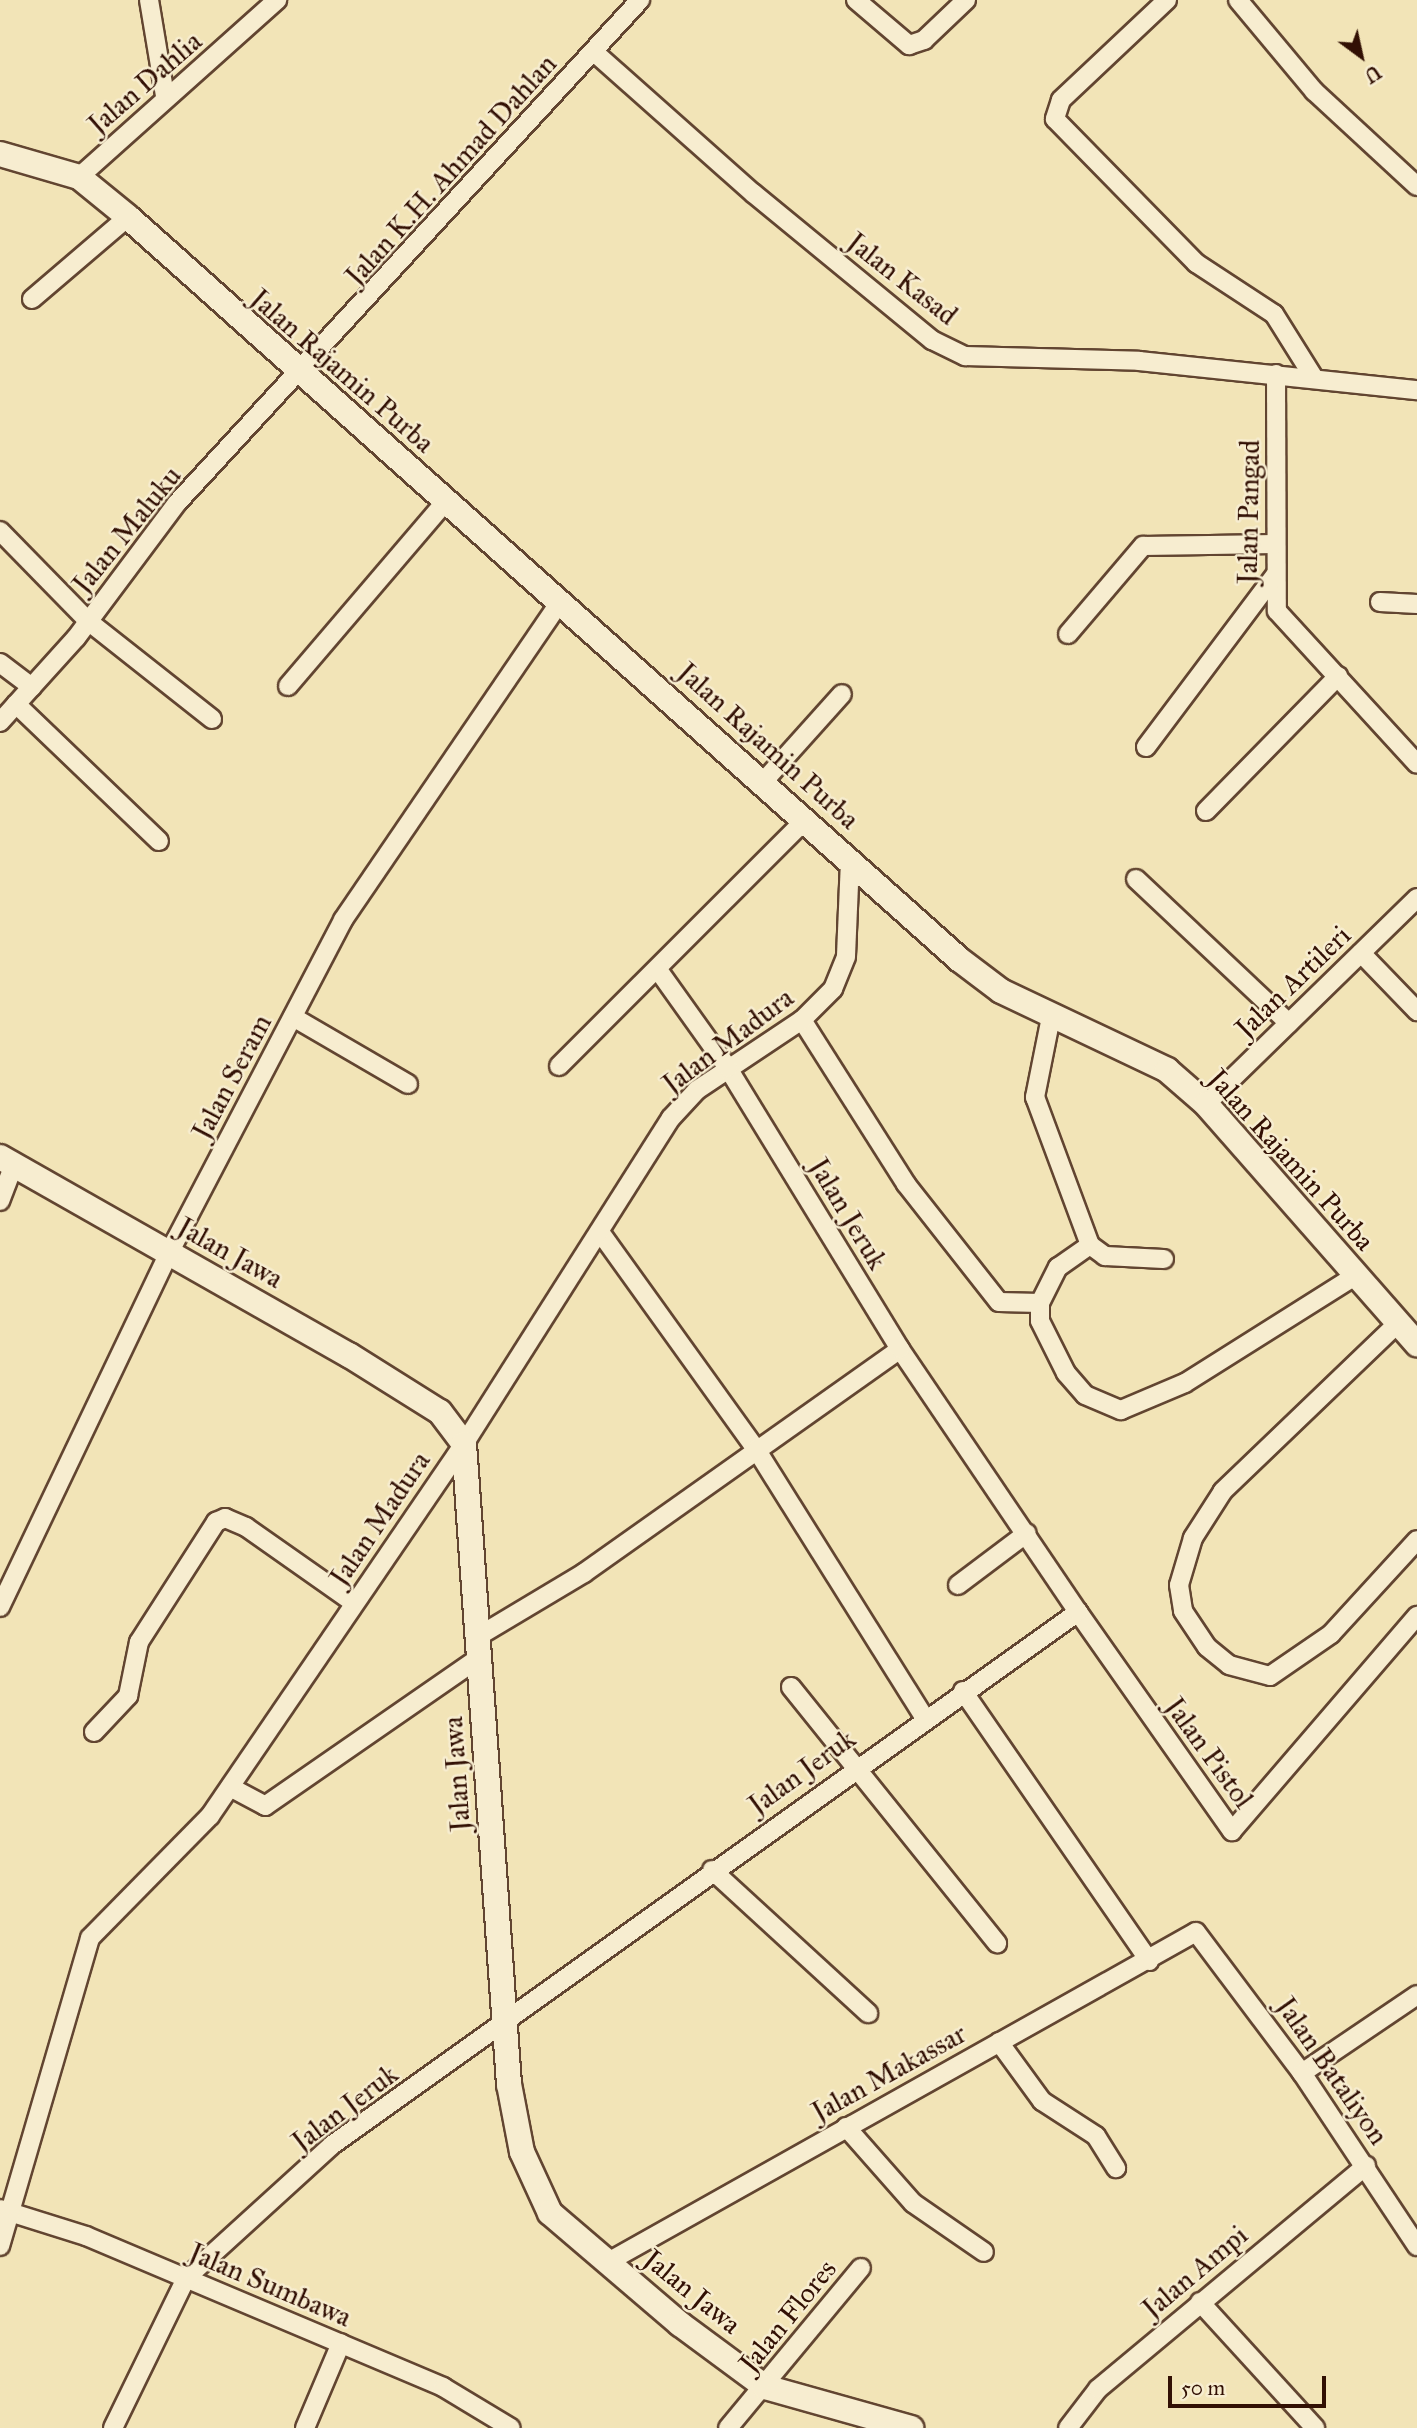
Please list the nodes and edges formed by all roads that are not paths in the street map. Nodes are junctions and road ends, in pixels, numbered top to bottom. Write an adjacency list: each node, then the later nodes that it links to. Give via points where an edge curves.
1 (149, 0): 9 (street)
2 (277, 0): 9 (street, Jalan Dahlia)
3 (640, 0): 8 (street, Jalan K.H. Ahmad Dahlan)
4 (856, 0): 5 (street, via 902,41 924,40)
5 (966, 0)
6 (1167, 0): 17 (street, via 1061,100 1055,119 1196,262 1274,314)
7 (1238, 0): 12 (street, via 1314,91)
8 (594, 51): 15 (street, Jalan Kasad, via 752,193 932,340 965,355 1006,361 1139,361); 16 (street, Jalan K.H. Ahmad Dahlan)
9 (165, 96): 11 (street, Jalan Dahlia)
10 (0, 154): 11 (street)
11 (79, 177): 13 (street, Jalan Rajamin Purba)
12 (1417, 186)
13 (128, 217): 14 (street); 16 (street, Jalan Rajamin Purba)
14 (32, 299)
15 (1276, 374): 17 (street, Jalan Kasad); 21 (street, Jalan Pangad)
16 (300, 375): 19 (street, Jalan Rajamin Purba); 26 (street, Jalan Maluku, via 177,503)
17 (1314, 378): 18 (street, Jalan Kasad)
18 (1417, 390)
19 (446, 501): 23 (street, Jalan Rajamin Purba); 30 (street)
20 (0, 531): 26 (street)
21 (1275, 544): 22 (street, Jalan Pangad); 27 (street, via 1143,546)
22 (1275, 575): 29 (street, Jalan Pangad, via 1277,611); 36 (street)
23 (561, 600): 38 (street, Jalan Rajamin Purba); 48 (street, Jalan Seram, via 343,920)
24 (1380, 602): 25 (street)
25 (1417, 604)
26 (88, 621): 31 (street, Jalan Maluku); 34 (street)
27 (1068, 634)
28 (0, 663): 31 (street)
29 (1338, 676): 37 (street, Jalan Pangad); 39 (street)
30 (288, 686)
31 (32, 687): 33 (street, Jalan Maluku)
32 (842, 694): 38 (street)
33 (16, 704): 35 (street, Jalan Maluku); 41 (street)
34 (212, 719)
35 (0, 722)
36 (1146, 747)
37 (1417, 764)
38 (763, 782): 40 (street, Jalan Rajamin Purba)
39 (1206, 811)
40 (805, 820): 42 (street, Jalan Rajamin Purba); 46 (street)
41 (159, 841)
42 (850, 862): 49 (street, Jalan Rajamin Purba, via 960,960); 50 (street, Jalan Madura, via 846,956 833,989)
43 (1136, 879): 51 (street)
44 (1417, 898): 45 (street, Jalan Artileri)
45 (1361, 953): 47 (street); 51 (street, Jalan Artileri)
46 (658, 970): 52 (street); 53 (street, Jalan Jeruk)
47 (1417, 1011)
48 (293, 1017): 54 (street); 60 (street, Jalan Seram)
49 (1051, 1017): 55 (street, Jalan Rajamin Purba, via 1167,1070); 59 (street, via 1035,1097)
50 (802, 1020): 53 (street, Jalan Madura); 63 (street, via 906,1184 999,1302)
51 (1289, 1023): 55 (street, Jalan Artileri)
52 (559, 1066)
53 (728, 1068): 58 (street, Jalan Madura, via 671,1118); 66 (street, Jalan Jeruk)
54 (408, 1084)
55 (1206, 1104): 62 (street, Jalan Rajamin Purba)
56 (7, 1161): 57 (street); 60 (street, Jalan Jawa)
57 (0, 1201)
58 (600, 1232): 67 (street, Jalan Madura); 68 (street)
59 (1090, 1245): 61 (street, via 1105,1256); 63 (street, via 1058,1267)
60 (169, 1253): 67 (street, Jalan Jawa, via 440,1412); 73 (street, Jalan Seram)
61 (1164, 1259)
62 (1355, 1276): 63 (street, via 1185,1384 1121,1410 1101,1406 1066,1373 1040,1321); 64 (street, Jalan Rajamin Purba)
63 (1040, 1303)
64 (1398, 1324): 65 (street, Jalan Rajamin Purba); 70 (street, via 1223,1491 1192,1538 1179,1585 1184,1611 1206,1647 1229,1665 1270,1676 1331,1634)
65 (1417, 1344)
66 (900, 1349): 68 (street); 69 (street, Jalan Jeruk)
67 (464, 1444): 72 (street, Jalan Madura); 76 (street, Jalan Jawa)
68 (757, 1449): 76 (street); 79 (street)
69 (1027, 1533): 71 (street); 74 (street, Jalan Jeruk)
70 (1417, 1540)
71 (958, 1585)
72 (354, 1603): 80 (street, via 246,1527 225,1518 216,1522 138,1642 134,1685); 82 (street, Jalan Madura)
73 (0, 1607)
74 (1078, 1612): 75 (street, Jalan Pistol, via 1232,1831); 78 (street, Jalan Jeruk)
75 (1417, 1616)
76 (478, 1648): 82 (street, via 265,1806); 89 (street, Jalan Jawa)
77 (791, 1687): 81 (street)
78 (962, 1691): 79 (street, Jalan Jeruk); 86 (street)
79 (925, 1718): 81 (street, Jalan Jeruk)
80 (94, 1732)
81 (857, 1766): 83 (street, Jalan Jeruk); 85 (street)
82 (230, 1787): 95 (street, Jalan Madura, via 210,1816 90,1938)
83 (712, 1870): 88 (street); 89 (street, Jalan Jeruk)
84 (1196, 1932): 86 (street, Jalan Makassar); 91 (street, Jalan Bataliyon)
85 (997, 1943)
86 (1149, 1961): 90 (street, Jalan Makassar)
87 (1417, 1996): 91 (street)
88 (868, 2013)
89 (505, 2025): 99 (street, Jalan Jawa, via 522,2152 550,2213); 101 (street, Jalan Jeruk, via 332,2145)
90 (999, 2042): 92 (street, Jalan Makassar); 94 (street, via 1042,2101 1096,2136)
91 (1302, 2073): 93 (street, Jalan Bataliyon)
92 (846, 2127): 98 (street, via 874,2166 913,2203); 99 (street, Jalan Makassar)
93 (1366, 2166): 96 (street, Jalan Bataliyon); 102 (street, Jalan Ampi)
94 (1116, 2168)
95 (4, 2210): 97 (street, Jalan Madura); 101 (street, Jalan Sumbawa)
96 (1415, 2240)
97 (0, 2246)
98 (984, 2252)
99 (608, 2262): 104 (street, Jalan Jawa)
100 (861, 2268): 104 (street, Jalan Flores)
101 (186, 2278): 103 (street, Jalan Sumbawa); 105 (street, Jalan Jeruk)
102 (1200, 2301): 110 (street, Jalan Ampi, via 1098,2389); 111 (street)
103 (341, 2343): 106 (street); 107 (street, Jalan Sumbawa, via 443,2387)
104 (765, 2387): 108 (street, Jalan Flores); 109 (street, Jalan Jawa)
105 (113, 2428)
106 (305, 2428)
107 (511, 2428)
108 (728, 2428)
109 (911, 2428)
110 (1068, 2428)
111 (1315, 2428)

